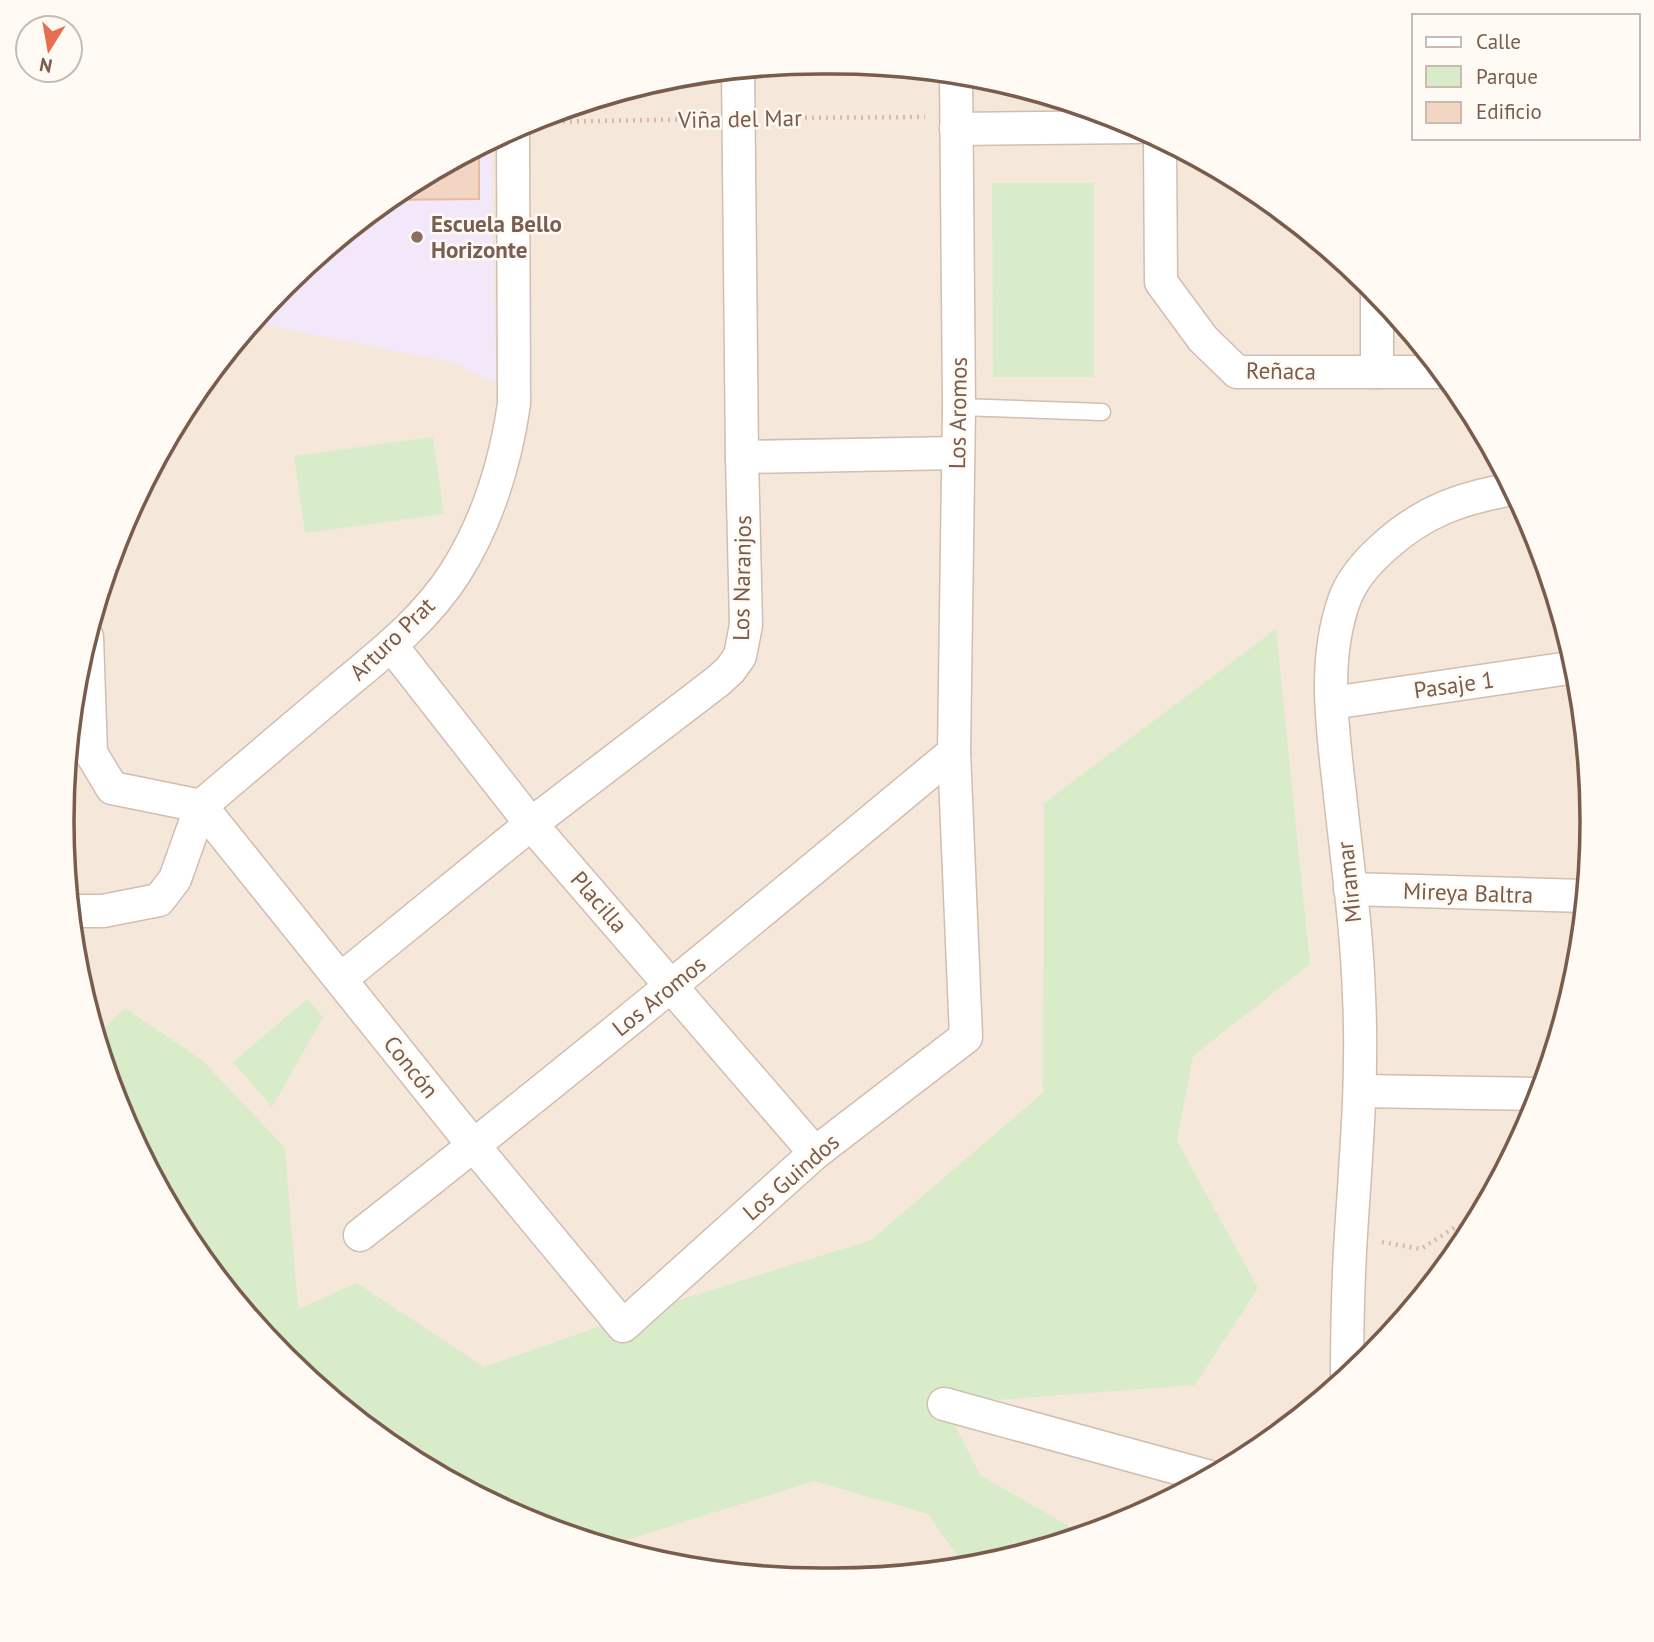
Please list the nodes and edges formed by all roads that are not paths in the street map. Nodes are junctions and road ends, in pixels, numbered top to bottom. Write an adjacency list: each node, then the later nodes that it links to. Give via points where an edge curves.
1 (738, 78): 13 (street, Los Naranjos)
2 (956, 84): 3 (street, Los Aromos)
3 (956, 123): 4 (street); 10 (street, Los Aromos)
4 (1109, 126)
5 (525, 135): 15 (street, Arturo Prat, via 514,404 500,477 473,543 435,600)
6 (1160, 149): 8 (street, Reñaca, via 1161,282 1203,339 1237,372)
7 (1377, 308): 8 (street)
8 (1377, 372): 9 (street, Reñaca)
9 (1430, 372)
10 (959, 407): 11 (lane); 12 (street, Los Aromos)
11 (1102, 412)
12 (957, 453): 13 (street); 19 (street, Los Aromos)
13 (742, 457): 21 (street, Los Naranjos, via 746,625 740,656 718,681)
14 (1503, 491): 18 (street, Miramar, via 1469,498 1421,518 1373,557 1351,587 1341,612 1332,650)
15 (391, 645): 20 (street, Arturo Prat); 21 (street, Placilla)
16 (1565, 669): 18 (street, Pasaje 1)
17 (88, 674): 20 (street, via 91,753 112,788)
18 (1332, 703): 22 (street, Miramar)
19 (954, 752): 26 (street, Los Aromos); 27 (street, Los Aromos)
20 (201, 806): 24 (street, via 175,879 159,900); 25 (street, Concón)
21 (531, 824): 25 (street, Los Naranjos); 26 (street, Placilla)
22 (1350, 889): 23 (street, Mireya Baltra); 28 (street, Miramar, via 1359,994)
23 (1576, 897)
24 (79, 911)
25 (341, 979): 30 (street, Concón)
26 (672, 986): 30 (street, Los Aromos); 31 (street, Placilla)
27 (966, 1037): 31 (street, Los Guindos)
28 (1360, 1091): 29 (street); 34 (street, Miramar)
29 (1529, 1094)
30 (474, 1146): 32 (street, Los Aromos); 33 (street, Concón)
31 (815, 1153): 33 (street, Los Guindos)
32 (360, 1235)
33 (623, 1325)
34 (1347, 1363)
35 (944, 1404): 36 (street)
36 (1197, 1473)

